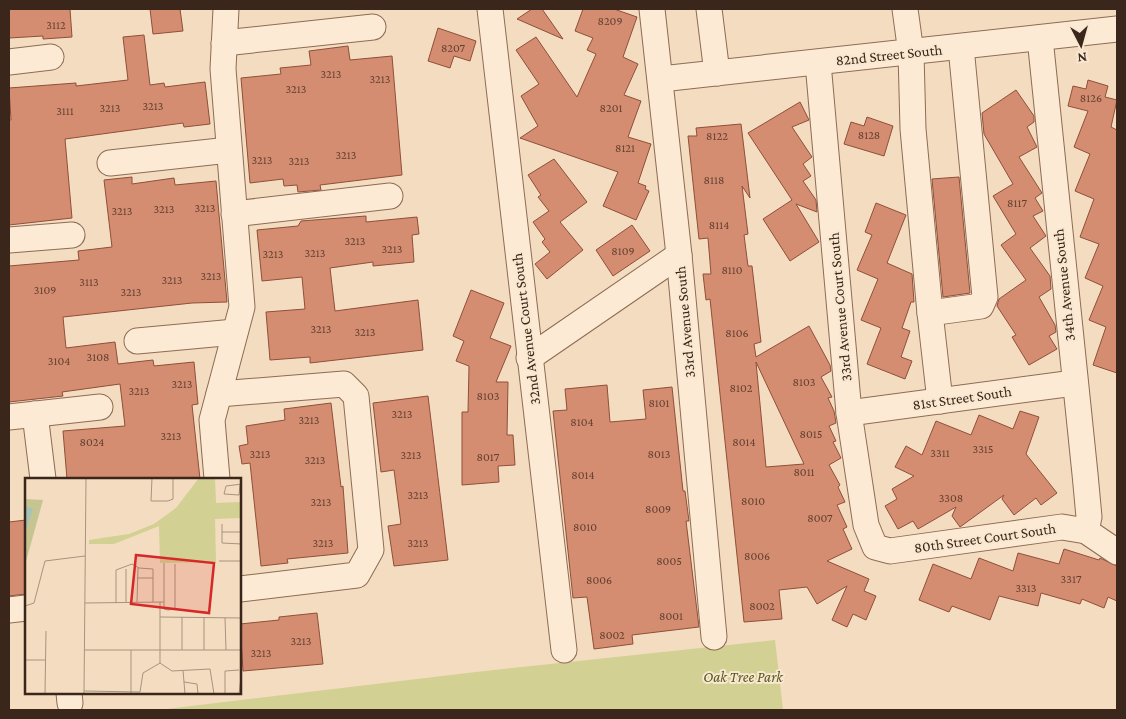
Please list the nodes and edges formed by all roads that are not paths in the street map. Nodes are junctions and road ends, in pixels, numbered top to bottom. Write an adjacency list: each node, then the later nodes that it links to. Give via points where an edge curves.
1 (226, 9): 9 (street)
2 (490, 9): 27 (street, 32nd Avenue Court South)
3 (652, 9): 16 (street, 33rd Avenue South)
4 (709, 9): 15 (street)
5 (905, 9): 11 (street)
6 (373, 27): 9 (street)
7 (1117, 29): 8 (street, 82nd Street South)
8 (1040, 38): 10 (street, 82nd Street South); 28 (street, 34th Avenue South)
9 (224, 43): 17 (street)
10 (961, 47): 11 (street, 82nd Street South); 24 (street, via 985,297 981,306)
11 (912, 53): 14 (street, 82nd Street South); 24 (street, via 913,129)
12 (51, 57): 13 (street)
13 (9, 62)
14 (818, 63): 15 (street, 82nd Street South); 32 (street, 33rd Avenue Court South)
15 (717, 74): 16 (street, 82nd Street South)
16 (660, 79): 23 (street, 33rd Avenue South)
17 (229, 150): 18 (street); 20 (street)
18 (110, 163)
19 (390, 196): 20 (street)
20 (234, 214): 25 (street, via 242,306)
21 (72, 235): 22 (street)
22 (9, 240)
23 (679, 255): 27 (street); 43 (street, 33rd Avenue South)
24 (930, 313): 30 (street)
25 (235, 332): 26 (street); 29 (street)
26 (137, 341)
27 (529, 358): 44 (street, 32nd Avenue Court South)
28 (1074, 383): 30 (street, 81st Street South); 37 (street, 34th Avenue South, via 1085,474)
29 (218, 394): 36 (street, via 212,420); 40 (street, via 344,384 356,396 372,550 357,575)
30 (940, 401): 32 (street, 81st Street South)
31 (100, 407): 33 (street)
32 (850, 413): 38 (street, 33rd Avenue Court South, via 866,525)
33 (35, 414): 34 (street); 35 (street)
34 (9, 417)
35 (43, 478)
36 (217, 478)
37 (1086, 531): 38 (street, 80th Street Court South, via 1062,527 890,551); 39 (street, 80th Street Court South)
38 (875, 548)
39 (1117, 552)
40 (241, 589)
41 (25, 608): 42 (street)
42 (9, 610)
43 (714, 636)
44 (564, 650)

